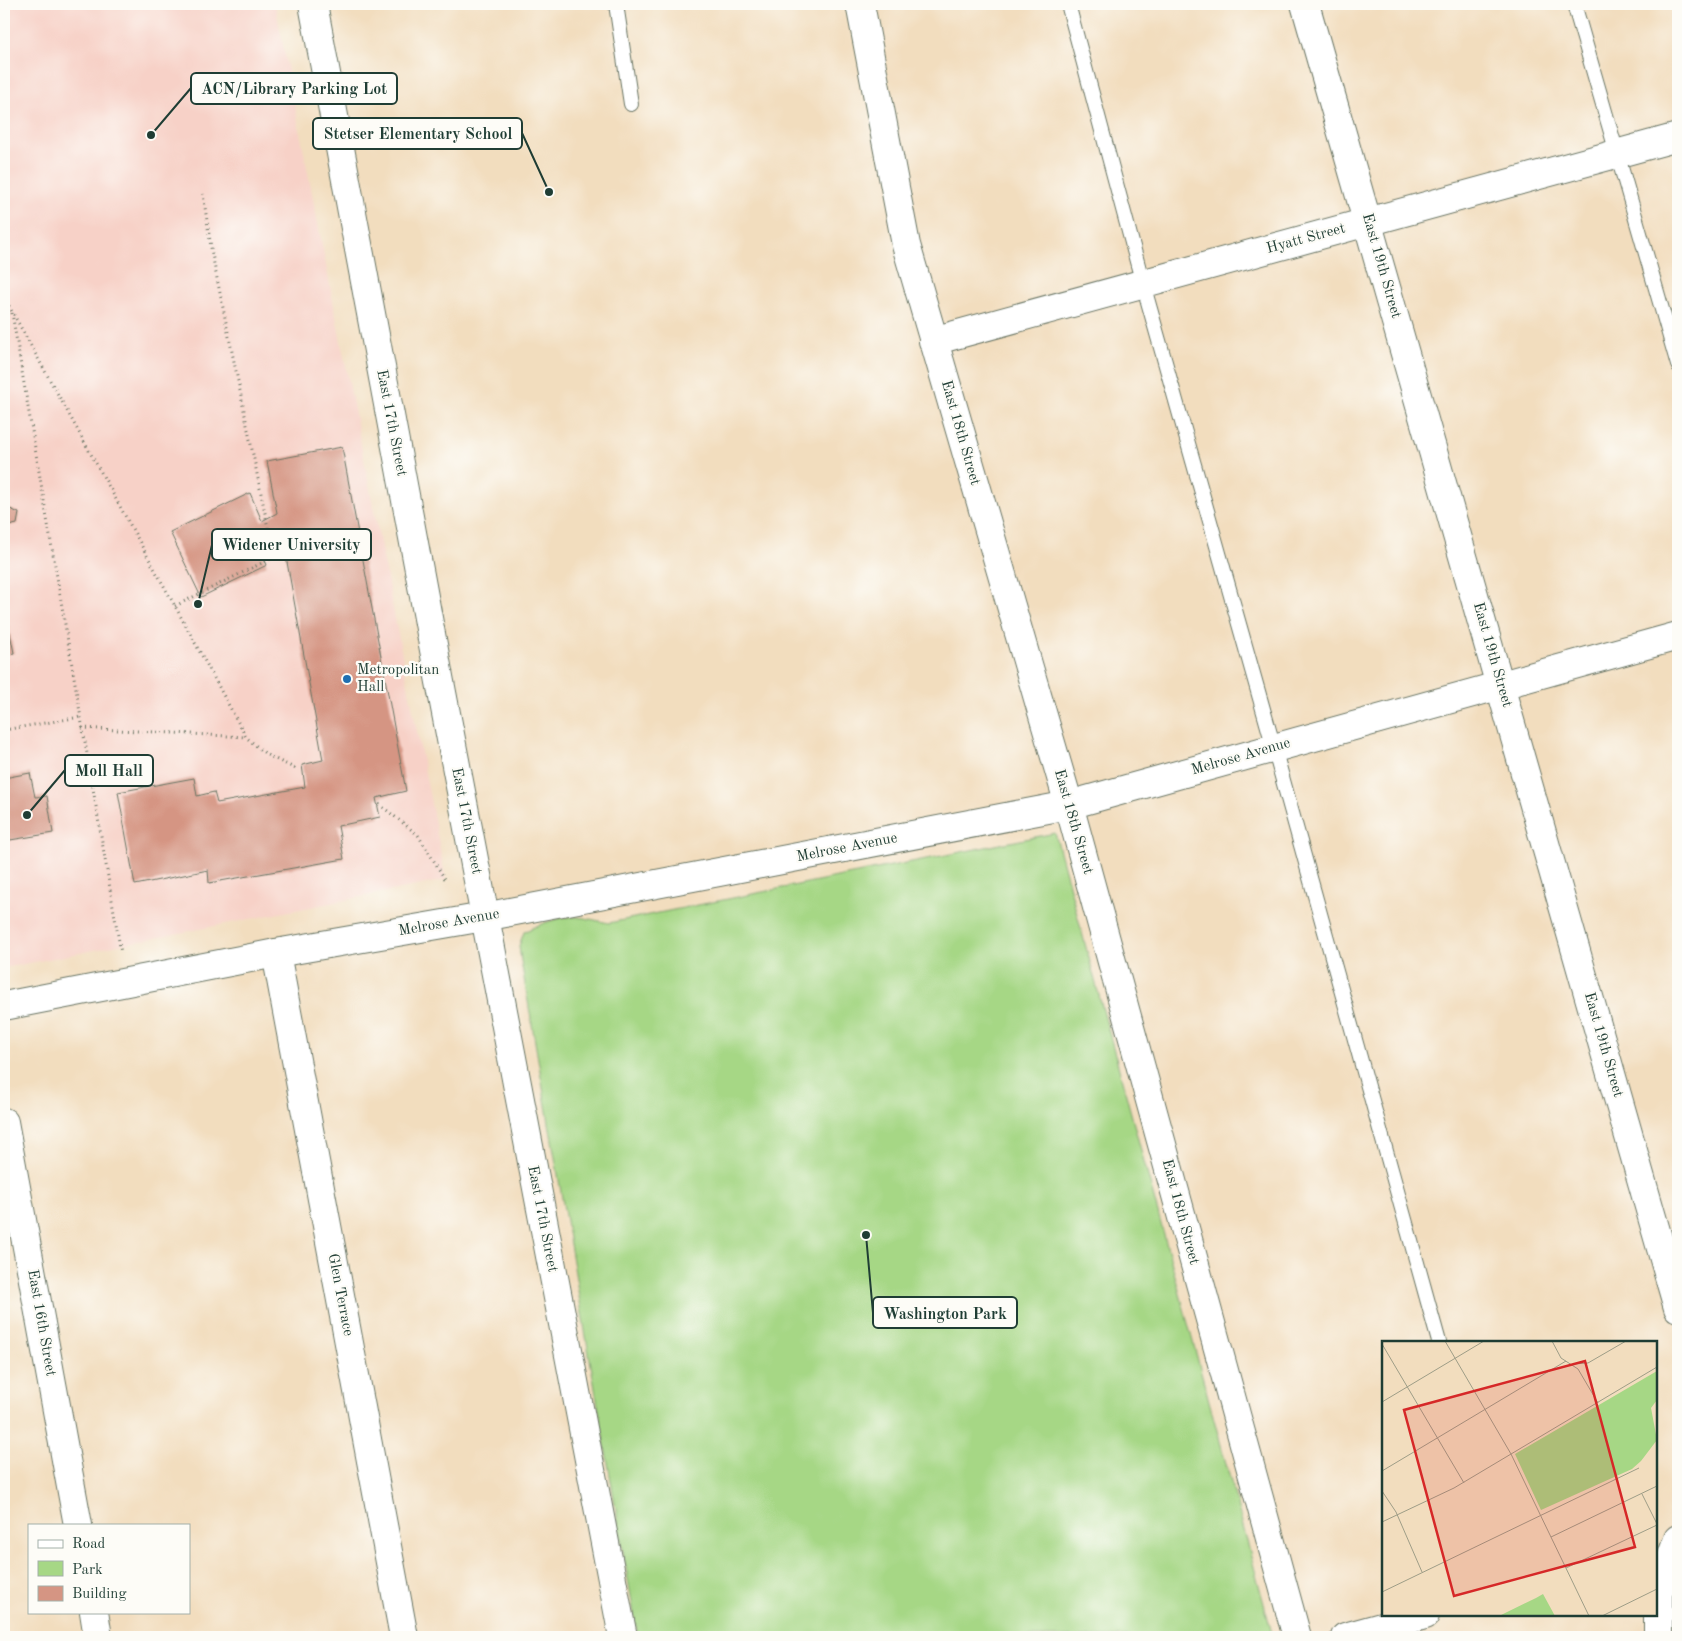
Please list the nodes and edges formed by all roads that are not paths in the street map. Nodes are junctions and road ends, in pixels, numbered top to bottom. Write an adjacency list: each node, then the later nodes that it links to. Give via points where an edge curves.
1 (313, 4): 18 (street, East 17th Street)
2 (616, 4): 7 (lane)
3 (860, 4): 12 (street, East 18th Street, via 906,245)
4 (1068, 4): 11 (lane)
5 (1305, 4): 10 (street, East 19th Street)
6 (1574, 4): 9 (lane)
7 (631, 104)
8 (1678, 137): 9 (street, Hyatt Street)
9 (1616, 154): 10 (street, Hyatt Street); 13 (lane)
10 (1368, 222): 11 (street, Hyatt Street); 15 (street, East 19th Street)
11 (1143, 284): 12 (street, Hyatt Street); 16 (lane)
12 (933, 340): 17 (street, East 18th Street)
13 (1678, 365)
14 (1678, 636): 15 (street, Melrose Avenue)
15 (1501, 685): 16 (street, Melrose Avenue); 22 (street, East 19th Street)
16 (1274, 748): 17 (street, Melrose Avenue); 23 (lane)
17 (1069, 806): 18 (street, Melrose Avenue); 33 (street, East 18th Street)
18 (484, 916): 19 (street, Melrose Avenue); 32 (street, East 17th Street)
19 (276, 953): 20 (street, Melrose Avenue); 31 (street, Glen Terrace)
20 (4, 1006)
21 (4, 1122): 24 (street, East 16th Street)
22 (1678, 1308)
23 (1439, 1341)
24 (78, 1524)
25 (1678, 1532): 27 (street)
26 (1678, 1539): 35 (street, via 1658,1593)
27 (1657, 1543)
28 (94, 1614): 30 (street)
29 (1421, 1616): 34 (street)
30 (98, 1637)
31 (404, 1637)
32 (622, 1637)
33 (1296, 1637)
34 (1345, 1637)
35 (1658, 1637)

